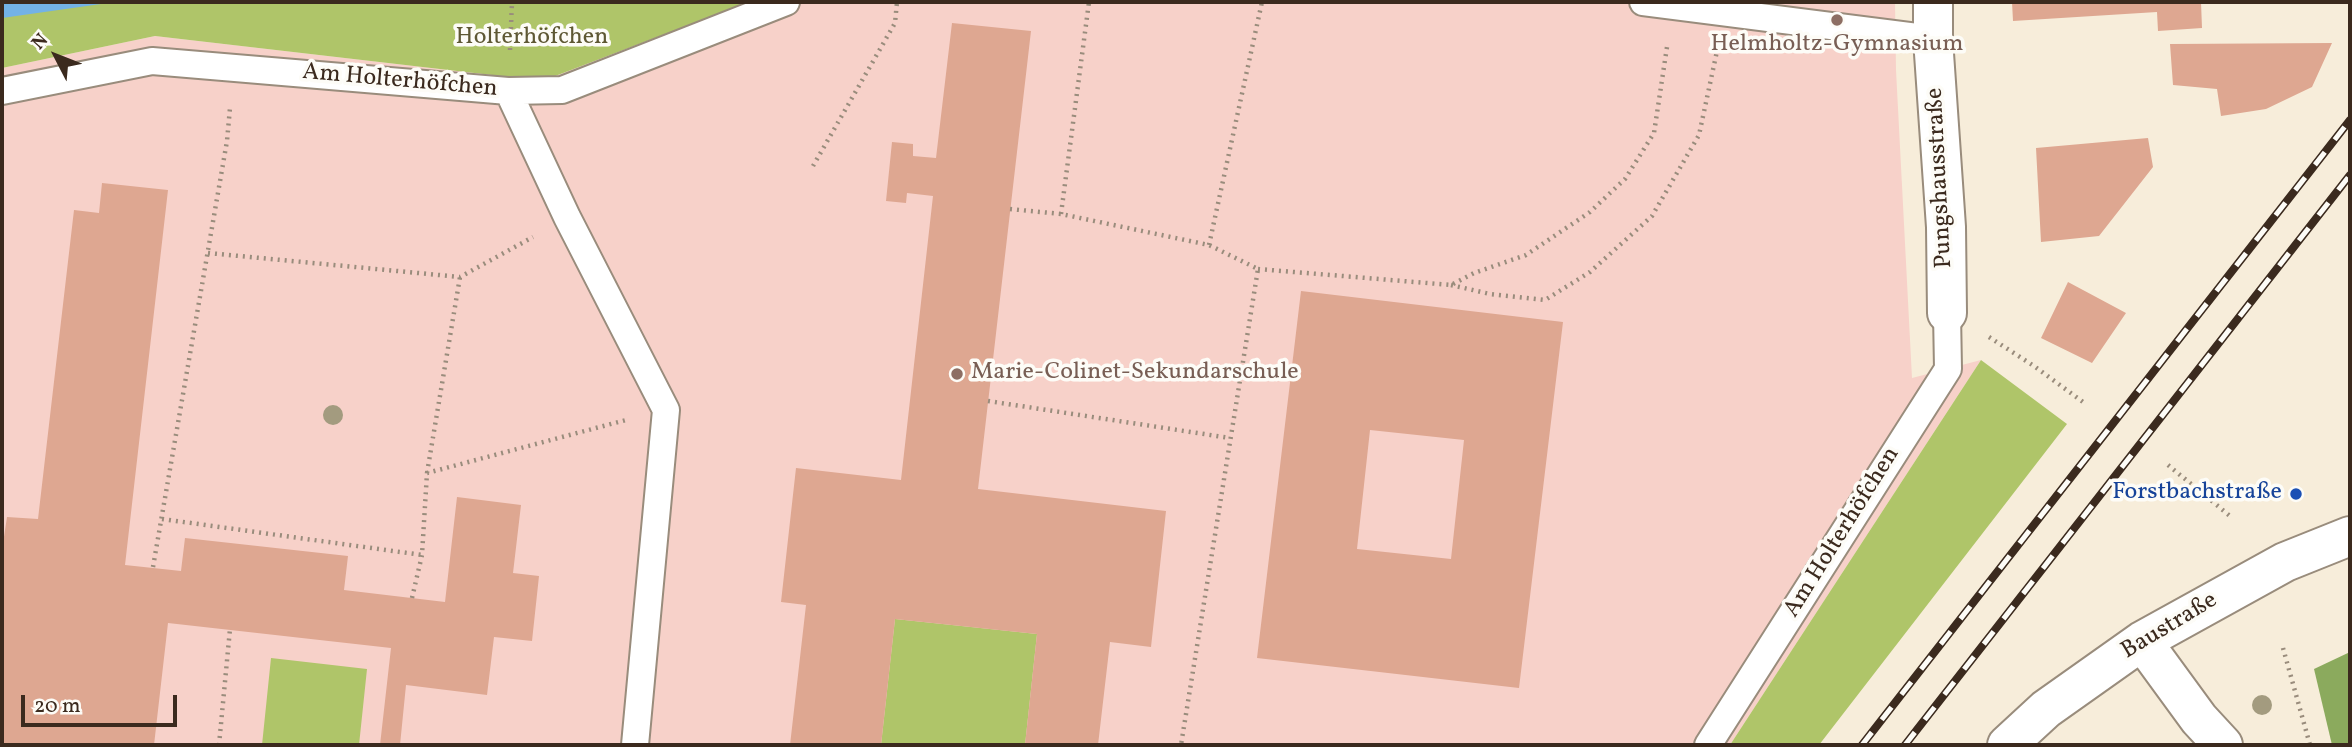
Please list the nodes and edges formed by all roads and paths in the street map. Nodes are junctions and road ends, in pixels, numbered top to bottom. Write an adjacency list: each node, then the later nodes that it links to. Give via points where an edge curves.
1 (512, 2): 12 (path)
2 (786, 2): 12 (lane, Am Holterhöfchen, via 562,90)
3 (897, 2): 13 (path, via 895,23)
4 (1089, 2): 15 (path)
5 (1262, 2): 17 (path)
6 (1933, 2): 9 (street, Pungshausstraße)
7 (1654, 3): 8 (lane); 21 (path, via 1669,36 1654,133 1625,179 1590,212 1526,255)
8 (1725, 13): 9 (lane); 21 (path, via 1699,135 1652,216 1590,272 1545,300)
9 (1933, 39): 22 (street, Pungshausstraße)
10 (233, 68): 11 (lane, Am Holterhöfchen, via 152,61); 12 (lane, Am Holterhöfchen); 18 (path, via 228,141)
11 (2, 91)
12 (508, 91): 16 (lane)
13 (813, 166)
14 (1010, 209): 15 (path)
15 (1061, 214): 17 (path)
16 (567, 218): 20 (path); 26 (lane)
17 (1209, 245): 19 (path)
18 (208, 253): 20 (path); 31 (path)
19 (1258, 269): 21 (path); 27 (path)
20 (460, 277): 29 (path)
21 (1451, 285)
22 (1947, 313): 42 (lane, Am Holterhöfchen, via 1948,369)
23 (2034, 366): 25 (path)
24 (988, 401): 27 (path)
25 (2083, 402)
26 (666, 410): 29 (path); 40 (lane)
27 (1230, 438): 41 (path)
28 (2168, 465): 30 (path)
29 (427, 473): 33 (path)
30 (2230, 516)
31 (162, 519): 33 (path); 34 (path)
32 (2350, 536): 37 (street, Baustraße, via 2286,562)
33 (422, 555): 35 (path)
34 (153, 567)
35 (412, 598)
36 (230, 629): 39 (path)
37 (2142, 641): 43 (street, Baustraße, via 2046,709); 44 (street)
38 (2283, 648): 45 (path)
39 (219, 745)
40 (635, 745)
41 (1181, 745)
42 (1708, 745)
43 (2007, 745)
44 (2223, 745)
45 (2310, 745)

